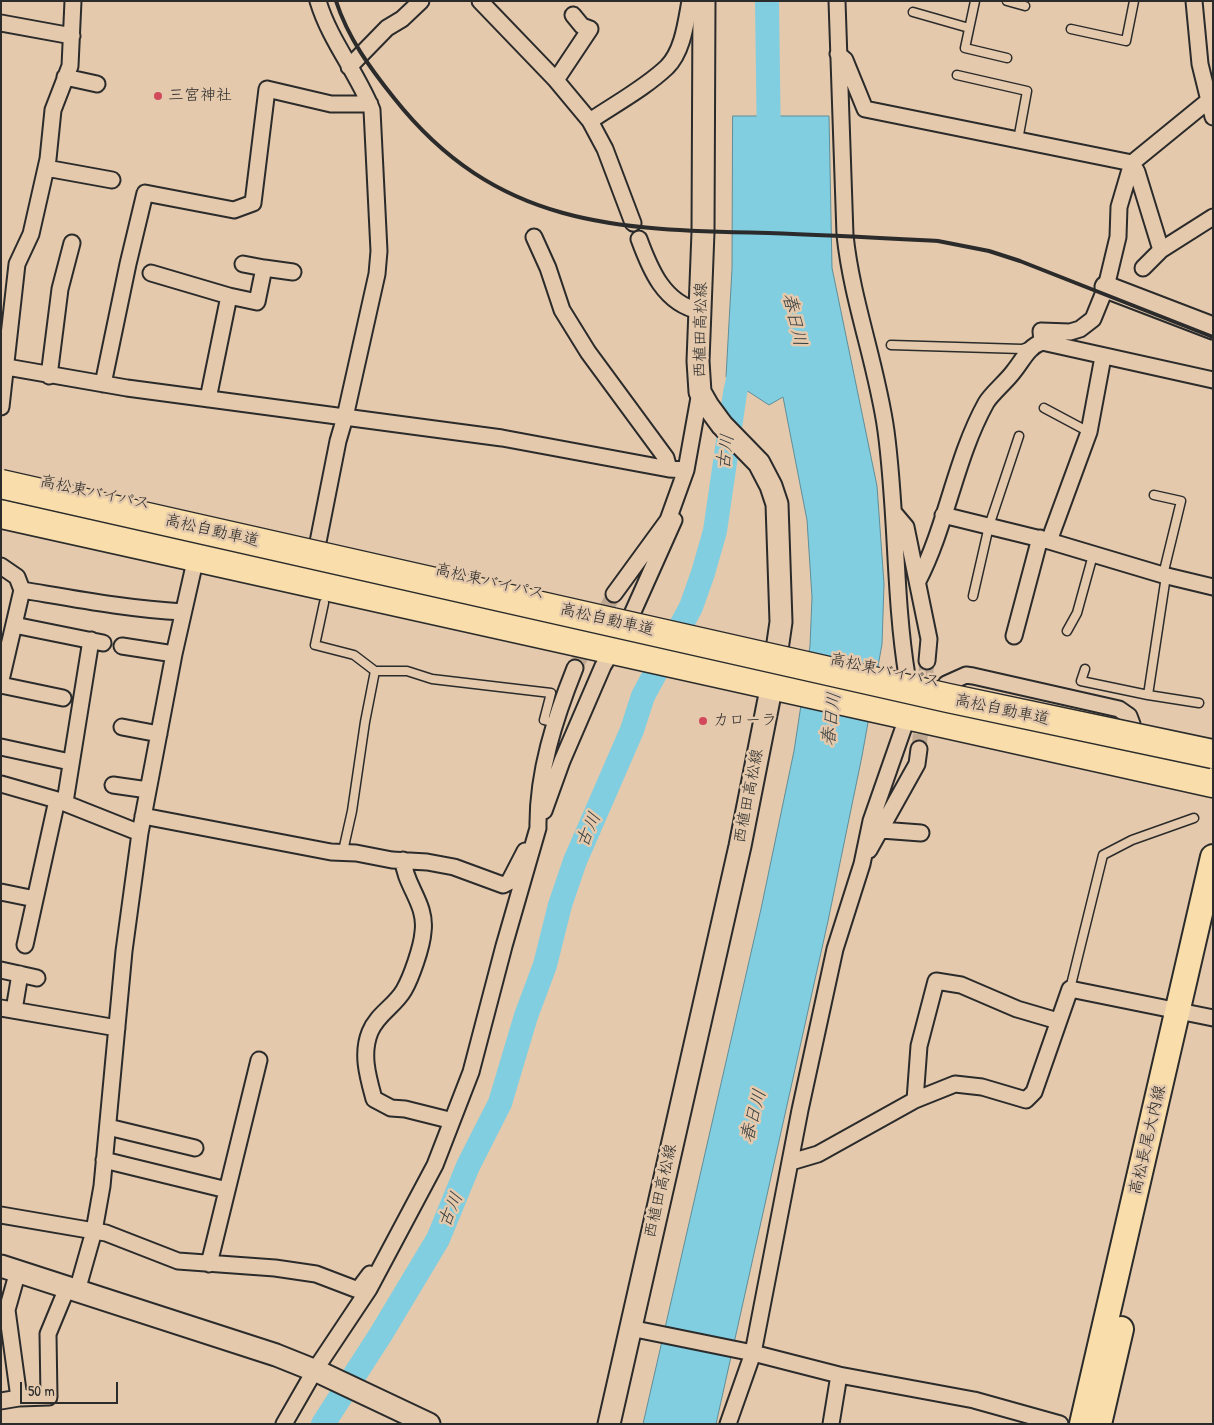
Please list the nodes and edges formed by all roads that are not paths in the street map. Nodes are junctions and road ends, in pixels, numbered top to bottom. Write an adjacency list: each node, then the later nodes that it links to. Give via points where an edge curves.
1 (73, 1): 18 (street)
2 (318, 1): 21 (street, via 324,24)
3 (421, 1): 21 (street)
4 (690, 1): 29 (street, via 686,27 667,66)
5 (704, 1): 47 (main road, 西植田高松線, via 704,232)
6 (837, 1): 19 (street)
7 (975, 1): 16 (lane)
8 (1007, 1): 12 (lane)
9 (1134, 1): 17 (lane, via 1126,41)
10 (1194, 1): 26 (street, via 1200,64)
11 (481, 2): 24 (street)
12 (1025, 6)
13 (913, 12): 16 (lane)
14 (573, 15): 24 (street, via 582,26 590,29)
15 (1, 23): 18 (street)
16 (970, 28): 20 (lane, via 965,48)
17 (1071, 29)
18 (72, 36): 23 (street, via 70,66)
19 (838, 54): 30 (street, via 845,60 866,109); 71 (street, via 849,273 878,382)
20 (1007, 58)
21 (349, 67): 27 (street)
22 (957, 75): 30 (lane, via 1027,90)
23 (65, 77): 25 (street); 32 (street, via 53,110)
24 (556, 80): 29 (street)
25 (97, 84)
26 (1208, 102): 28 (street); 31 (street)
27 (370, 104): 55 (street, via 331,104 267,90 253,203 234,210 145,193); 60 (street, via 376,153 380,251 374,296)
28 (1213, 117)
29 (590, 121): 35 (street, via 605,149)
30 (1018, 140): 31 (street)
31 (1132, 163): 39 (street); 45 (street, via 1119,207 1118,237)
32 (46, 168): 33 (street); 52 (street, via 31,234 17,264)
33 (112, 180)
34 (1213, 216): 39 (street)
35 (633, 223)
36 (534, 236): 63 (street, via 562,310 588,352 666,458)
37 (639, 239): 47 (street, via 649,268 662,288 690,309)
38 (72, 243): 53 (street, via 60,289)
39 (1161, 250): 42 (street)
40 (243, 264): 41 (street)
41 (264, 268): 43 (street); 46 (street, via 257,302)
42 (1143, 268)
43 (292, 272)
44 (151, 273): 46 (street)
45 (1106, 287): 48 (main road); 49 (street, via 1088,325 1070,332 1041,331)
46 (229, 296): 56 (street)
47 (700, 311): 57 (main road, 西植田高松線, via 698,360)
48 (1213, 328)
49 (1037, 344): 50 (lane, via 1022,348); 51 (street); 72 (street, via 988,400 964,451)
50 (892, 345)
51 (1104, 357): 54 (street); 61 (street)
52 (4, 368): 53 (street); 58 (street)
53 (49, 376): 55 (street)
54 (1213, 380)
55 (103, 384): 56 (street)
56 (208, 399): 60 (street)
57 (704, 399): 64 (street); 92 (main road, 西植田高松線, via 759,463 777,504 781,622)
58 (1, 407)
59 (1044, 408): 61 (lane)
60 (345, 417): 63 (street, via 502,438); 75 (street)
61 (1089, 432): 74 (street)
62 (1019, 436): 73 (lane)
63 (669, 469): 64 (street)
64 (686, 470): 67 (street)
65 (1, 472): 75 (highway, 高松東バイパス)
66 (1, 484): 113 (highway, 高松自動車道, bridge, via 948,698)
67 (682, 488): 83 (street, via 668,520); 87 (street, via 673,525)
68 (1154, 495): 79 (lane, via 1181,500)
69 (1, 498): 115 (highway, 高松自動車道, via 537,619)
70 (1, 514): 77 (highway)
71 (895, 514): 80 (street, via 906,527); 99 (street)
72 (943, 515): 73 (street); 80 (street, via 932,555)
73 (989, 526): 74 (street); 84 (lane)
74 (1044, 539): 76 (street); 90 (street)
75 (318, 542): 87 (highway, 高松東バイパス)
76 (1093, 555): 79 (street); 89 (lane, via 1077,613)
77 (196, 557): 86 (street); 93 (highway)
78 (1, 566): 82 (street, via 17,577)
79 (1165, 576): 81 (street); 103 (lane)
80 (918, 581): 99 (street, via 929,638)
81 (1213, 587)
82 (22, 590): 86 (street, via 98,605); 88 (street)
83 (614, 594)
84 (973, 596)
85 (324, 603): 98 (lane, via 315,645 354,655)
86 (183, 612): 94 (street)
87 (636, 616): 92 (highway, 高松東バイパス)
88 (14, 624): 95 (street); 114 (street, via 97,642)
89 (1067, 631)
90 (1014, 636)
91 (122, 646): 94 (street)
92 (786, 649): 99 (highway, 高松東バイパス); 102 (main road, 西植田高松線)
93 (617, 652): 102 (highway); 123 (street, via 603,666 562,761)
94 (174, 654): 109 (street)
95 (3, 660): 100 (street)
96 (575, 668): 107 (street)
97 (1085, 669): 103 (lane, via 1082,681)
98 (375, 671): 107 (lane, via 406,671 432,678 550,693 544,720); 128 (lane)
99 (911, 671): 110 (highway, 高松東バイパス, via 946,684)
100 (1, 680)
101 (1, 684): 104 (street)
102 (779, 686): 106 (highway); 162 (main road, 西植田高松線, via 740,846)
103 (1148, 695): 105 (lane)
104 (63, 698)
105 (1199, 704)
106 (900, 713): 115 (highway); 131 (street)
107 (555, 723): 123 (street, via 538,803)
108 (122, 727): 109 (street)
109 (159, 734): 118 (street)
110 (1213, 742)
111 (1, 747): 114 (street)
112 (920, 749): 124 (street, via 917,764)
113 (1213, 754)
114 (70, 762): 120 (street)
115 (1205, 776): 119 (highway)
116 (1, 784): 120 (street)
117 (113, 785): 118 (street)
118 (148, 790): 121 (street)
119 (1213, 798)
120 (61, 801): 125 (street); 133 (street)
121 (143, 816): 125 (street); 128 (street, via 331,852)
122 (1194, 818): 139 (lane, via 1132,840 1102,855)
123 (538, 828): 127 (street)
124 (881, 830): 126 (street); 131 (street)
125 (140, 833): 143 (street)
126 (921, 833)
127 (534, 843): 130 (street, via 529,843 509,882 503,885 454,868); 145 (street)
128 (343, 851): 130 (street)
129 (1213, 857): 141 (main road, 高松長尾大内線)
130 (403, 860): 147 (street, via 404,873 422,910 424,933 404,991 378,1017 370,1032 366,1070 374,1099 390,1108)
131 (862, 864): 151 (street, via 835,949)
132 (1, 892): 133 (street)
133 (35, 899): 135 (street)
134 (1213, 930): 141 (main road, 高松長尾大内線)
135 (25, 945)
136 (1, 970): 137 (street)
137 (20, 974): 138 (street); 140 (street)
138 (37, 978)
139 (1070, 988): 141 (street); 142 (street)
140 (8, 1009): 143 (street)
141 (1194, 1014): 174 (main road, 高松長尾大内線); 175 (main road, 高松長尾大内線)
142 (1058, 1021): 146 (street, via 1034,1092 1026,1100 982,1087 955,1084); 146 (street, via 961,985 936,982 919,1046)
143 (117, 1028): 148 (street)
144 (259, 1060): 153 (street)
145 (467, 1082): 147 (street); 152 (street, via 435,1165)
146 (915, 1100): 151 (street, via 818,1154)
147 (445, 1119): 152 (street)
148 (108, 1127): 149 (street); 150 (street)
149 (195, 1148)
150 (104, 1160): 153 (street); 155 (street)
151 (790, 1162): 163 (street)
152 (422, 1188): 156 (street)
153 (227, 1190): 157 (street)
154 (1, 1216): 155 (street)
155 (94, 1231): 157 (street, via 178,1261); 159 (street)
156 (384, 1261): 160 (street); 161 (street)
157 (209, 1264): 160 (street, via 316,1274)
158 (10, 1269): 159 (main road); 166 (street, via 7,1310)
159 (72, 1290): 164 (main road, via 276,1355); 166 (street, via 48,1334 49,1397)
160 (358, 1290): 161 (street)
161 (345, 1326): 164 (street)
162 (636, 1330): 163 (street); 170 (main road, 西植田高松線)
163 (750, 1353): 165 (street); 171 (street)
164 (318, 1372): 168 (street); 169 (main road)
165 (839, 1375): 172 (street); 173 (street, via 974,1400)
166 (19, 1398): 167 (street)
167 (1, 1401)
168 (284, 1424)
169 (430, 1424)
170 (609, 1424)
171 (728, 1424)
172 (831, 1424)
173 (1060, 1424)
174 (1082, 1424)
175 (1099, 1424)

